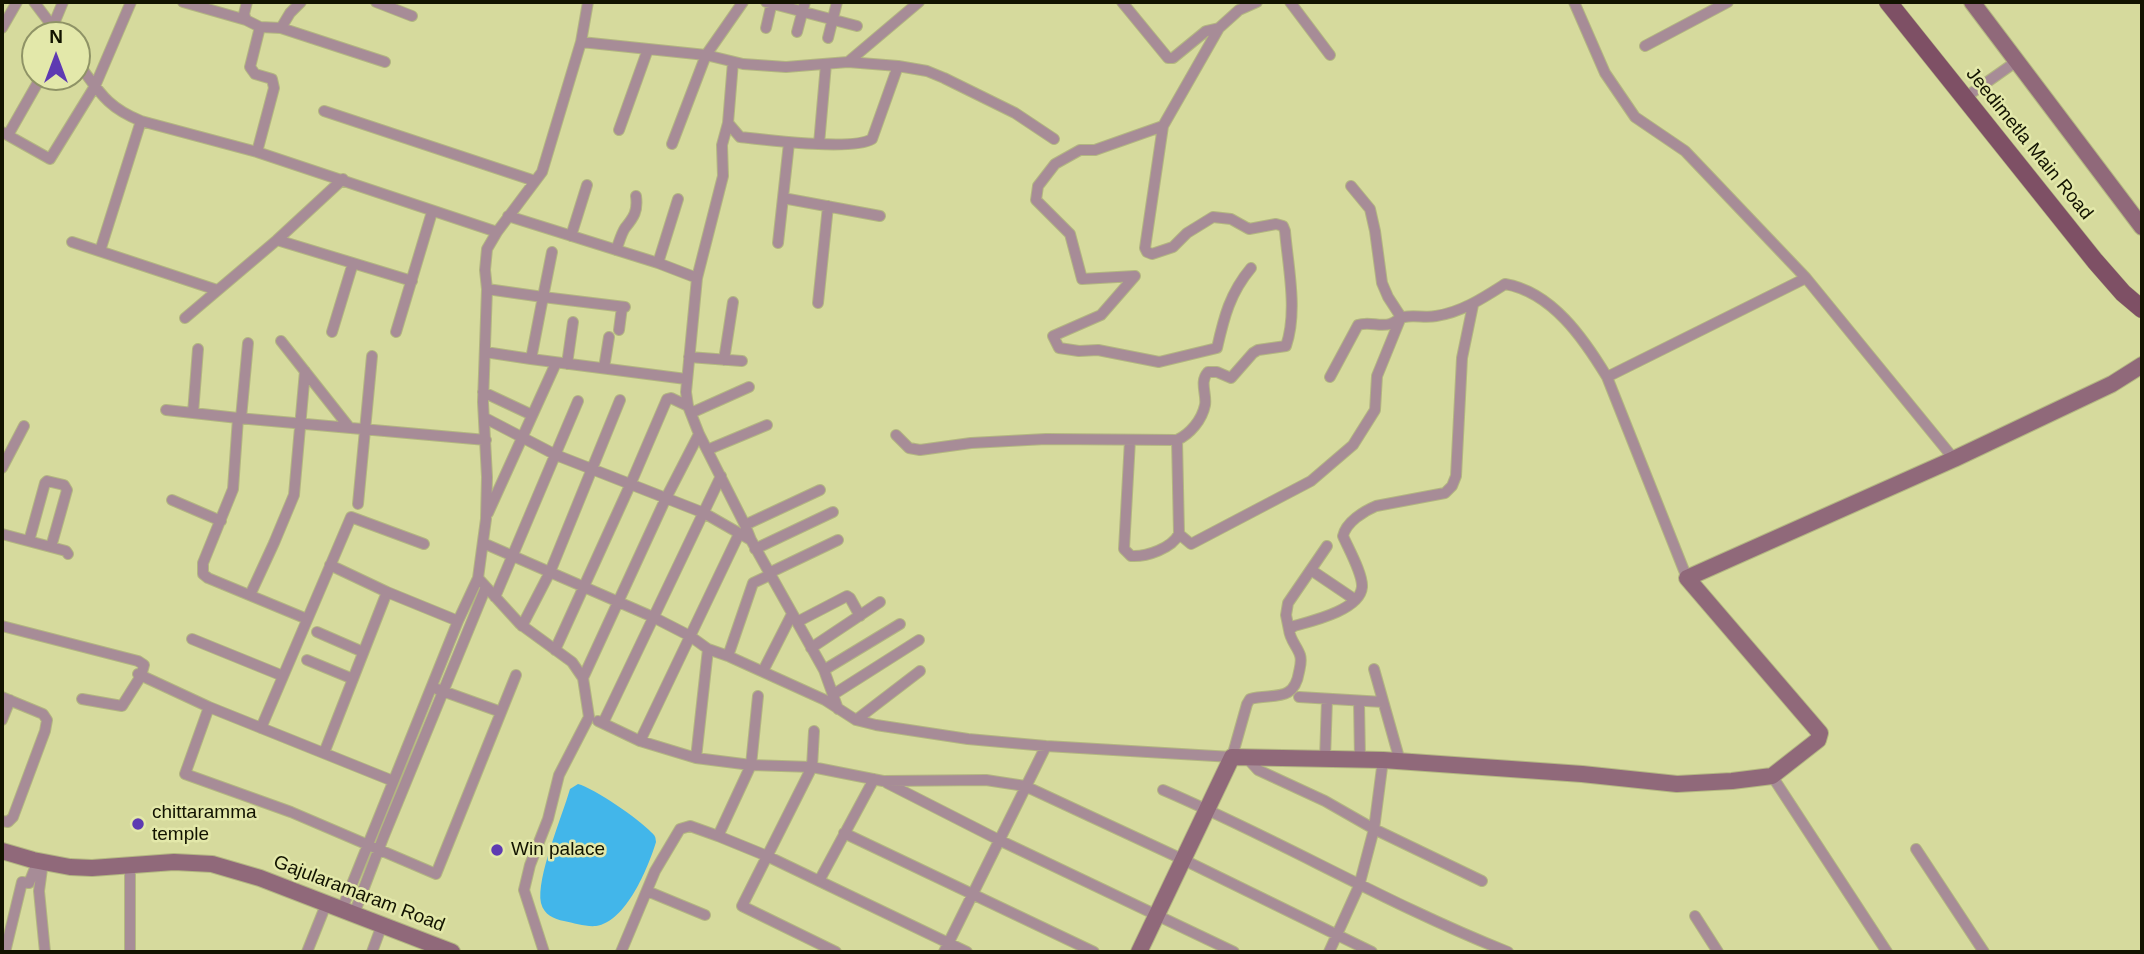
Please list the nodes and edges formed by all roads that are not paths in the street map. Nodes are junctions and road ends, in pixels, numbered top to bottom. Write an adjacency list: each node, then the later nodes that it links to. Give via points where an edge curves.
1 (17, 2): 30 (street)
2 (34, 2): 26 (street)
3 (63, 2): 27 (street)
4 (131, 2): 48 (street)
5 (183, 2): 25 (street)
6 (247, 2): 25 (street)
7 (301, 2): 31 (street)
8 (376, 2): 23 (street)
9 (588, 2): 36 (street)
10 (743, 2): 39 (street)
11 (770, 2): 22 (street); 32 (street)
12 (837, 2): 24 (street)
13 (919, 2): 44 (street)
14 (1122, 2): 33 (street, via 1168,58 1206,31)
15 (1290, 2): 40 (street)
16 (1574, 2): 86 (street, via 1605,73 1635,117 1685,151)
17 (1728, 2): 37 (street)
18 (1888, 2): 95 (main road, Jeedimetla Main Road, via 2108,276)
19 (1901, 2): 50 (main road, Jeedimetla Main Road)
20 (1972, 2): 41 (street)
21 (1248, 3): 33 (street)
22 (804, 7): 24 (street); 34 (street)
23 (412, 16)
24 (832, 19): 28 (street); 35 (street)
25 (246, 20): 29 (street)
26 (48, 21)
27 (58, 21)
28 (857, 26)
29 (260, 27): 31 (street); 61 (street, via 250,67 255,74 272,79 274,88)
30 (2, 28)
31 (281, 28): 42 (street)
32 (765, 28)
33 (1219, 28): 54 (street)
34 (797, 32)
35 (828, 38)
36 (581, 43): 38 (street); 63 (street, via 542,172)
37 (1645, 46)
38 (648, 49): 39 (street); 55 (street)
39 (706, 55): 43 (street); 59 (street)
40 (1330, 55)
41 (2017, 61): 50 (street); 73 (street)
42 (385, 62)
43 (733, 62): 45 (street, via 786,67); 53 (street)
44 (848, 62): 45 (street); 46 (street)
45 (826, 64): 60 (street)
46 (898, 66): 57 (street, via 944,78 1016,113); 60 (street, via 872,139)
47 (91, 81): 48 (street)
48 (95, 86): 52 (street, via 111,106); 56 (street, via 50,159)
49 (32, 91): 56 (street)
50 (1973, 92): 90 (main road, Jeedimetla Main Road)
51 (324, 111): 63 (street)
52 (141, 121): 61 (street); 80 (street)
53 (728, 123): 58 (street, via 740,137); 85 (street, via 722,145 723,176)
54 (1163, 126): 84 (street, via 1095,150 1080,150 1055,164 1038,186 1036,200 1070,234 1082,279 1135,276 1101,314 1054,336 1059,348 1159,362 1217,348 1224,313); 137 (street, via 1147,252 1173,247 1213,217 1231,219 1249,229 1276,224 1285,231 1290,291 1286,346 1258,350 1231,377 1208,372 1203,381 1204,408 1194,428)
55 (619, 130)
56 (5, 133)
57 (1054, 139)
58 (789, 143): 60 (street); 67 (street)
59 (672, 144)
60 (819, 144)
61 (257, 152): 62 (street)
62 (343, 179): 70 (street); 76 (street)
63 (535, 181): 71 (street)
64 (587, 185): 75 (street)
65 (1351, 186): 96 (street, via 1370,209 1382,283)
66 (636, 196): 79 (street, via 635,216 622,232)
67 (783, 198): 69 (street); 78 (street)
68 (678, 199): 82 (street)
69 (828, 206): 72 (street); 93 (street)
70 (432, 212): 74 (street); 87 (street)
71 (508, 216): 74 (street); 75 (street)
72 (880, 216)
73 (2142, 227)
74 (497, 232): 88 (street, via 487,249)
75 (571, 236): 79 (street)
76 (277, 240): 83 (street); 89 (street)
77 (72, 242): 80 (street)
78 (778, 243)
79 (616, 250): 82 (street)
80 (100, 251): 89 (street)
81 (552, 252): 91 (street)
82 (658, 262): 85 (street)
83 (353, 263): 87 (street); 99 (street)
84 (1251, 268)
85 (697, 278): 106 (street)
86 (1806, 278): 115 (street); 140 (street)
87 (412, 281): 100 (street)
88 (487, 289): 91 (street); 104 (street)
89 (217, 290): 97 (street)
90 (2142, 296)
91 (543, 297): 107 (street); 112 (street, via 623,307)
92 (733, 302): 108 (street)
93 (818, 303)
94 (1473, 305): 96 (street, via 1433,317); 115 (street, via 1505,284 1519,287 1549,304 1566,321); 176 (street, via 1462,358 1452,486 1445,492 1376,506 1346,527 1343,536 1362,586)
95 (2142, 309)
96 (1401, 317): 114 (street, via 1391,324 1358,325); 155 (street, via 1377,376 1375,410 1353,445 1311,481 1248,516 1191,544)
97 (185, 318)
98 (573, 322): 110 (street)
99 (332, 332)
100 (396, 332)
101 (281, 341): 113 (street)
102 (248, 343): 125 (street)
103 (198, 349): 123 (street)
104 (485, 352): 107 (street); 118 (street)
105 (372, 356): 131 (street)
106 (690, 357): 108 (street); 116 (street)
107 (531, 359): 110 (street)
108 (724, 360): 109 (street)
109 (742, 361)
110 (561, 363): 112 (street); 124 (street)
111 (2142, 365): 140 (street, via 2112,384)
112 (604, 368): 116 (street)
113 (305, 371): 127 (street); 130 (street)
114 (1330, 377)
115 (1607, 377): 170 (street)
116 (686, 379): 122 (street)
117 (749, 387): 122 (street)
118 (484, 392): 124 (street); 126 (street)
119 (621, 400): 142 (street)
120 (578, 401): 139 (street)
121 (166, 410): 123 (street)
122 (689, 410): 132 (street); 144 (street, via 667,399)
123 (193, 413): 125 (street)
124 (532, 415): 134 (street)
125 (239, 418): 127 (street); 152 (street, via 233,489)
126 (485, 418): 134 (street); 135 (street)
127 (300, 423): 130 (street); 174 (street, via 290,507)
128 (767, 425): 138 (street)
129 (24, 426): 141 (street)
130 (349, 427): 131 (street)
131 (365, 429): 135 (street); 148 (street)
132 (699, 434): 138 (street); 146 (street)
133 (896, 435): 136 (street, via 909,448 920,450 1046,439)
134 (521, 438): 139 (street); 151 (street)
135 (486, 440): 151 (street)
136 (1130, 440): 137 (street); 155 (street, via 1124,549 1138,557 1170,545)
137 (1177, 440): 155 (street)
138 (707, 450): 143 (street)
139 (556, 455): 142 (street); 164 (street)
140 (1954, 459): 170 (street)
141 (2, 468)
142 (592, 469): 144 (street); 167 (street)
143 (721, 476): 150 (street); 153 (street)
144 (631, 483): 146 (street); 172 (street)
145 (820, 490): 153 (street)
146 (666, 498): 150 (street); 177 (street)
147 (172, 500): 152 (street)
148 (358, 504)
149 (833, 512): 160 (street)
150 (704, 513): 153 (street); 180 (street)
151 (486, 519): 158 (street)
152 (221, 521): 174 (street, via 203,563 203,574)
153 (742, 530): 160 (street); 189 (street)
154 (2, 534): 157 (street)
155 (1178, 534)
156 (838, 540): 168 (street)
157 (29, 541): 162 (street); 162 (street, via 47,481 65,485)
158 (483, 543): 164 (street); 169 (street)
159 (424, 544): 165 (street, via 351,517)
160 (753, 545): 168 (street)
161 (1327, 546): 166 (street)
162 (51, 547): 163 (street)
163 (68, 554)
164 (511, 556): 167 (street); 175 (street)
165 (330, 565): 173 (street); 182 (street)
166 (1311, 569): 176 (street); 187 (street, via 1288,603)
167 (550, 572): 172 (street); 185 (street)
168 (770, 574): 181 (street); 196 (street, via 753,583)
169 (478, 578): 171 (street); 183 (street)
170 (1687, 578): 236 (street, via 1820,733 1818,740)
171 (486, 587): 175 (street); 208 (street)
172 (584, 588): 177 (street); 194 (street)
173 (387, 592): 183 (street); 195 (street)
174 (250, 595): 182 (street)
175 (495, 597): 185 (street)
176 (1354, 599): 187 (street, via 1332,615)
177 (618, 602): 180 (street); 205 (street)
178 (880, 602): 179 (street)
179 (860, 616): 181 (street, via 847,596); 192 (street)
180 (653, 617): 189 (street); 223 (street)
181 (794, 618): 192 (street); 200 (street)
182 (307, 620): 203 (street)
183 (458, 621): 207 (street)
184 (900, 624): 199 (street)
185 (522, 625): 194 (street)
186 (2, 626): 204 (street, via 138,661 144,665)
187 (1289, 630): 230 (street, via 1301,660 1298,680 1285,695 1250,699)
188 (317, 632): 195 (street)
189 (690, 636): 193 (street); 226 (street)
190 (192, 639): 203 (street)
191 (919, 640): 209 (street)
192 (811, 648): 199 (street)
193 (708, 649): 196 (street); 229 (street)
194 (555, 650): 205 (street, via 572,662)
195 (363, 652): 206 (street)
196 (728, 656): 200 (street)
197 (307, 660): 206 (street)
198 (1374, 669): 216 (street)
199 (824, 670): 209 (street)
200 (762, 671): 218 (street)
201 (920, 671): 222 (street)
202 (516, 675): 219 (street)
203 (283, 676): 224 (street)
204 (141, 678): 213 (street, via 122,706); 217 (street)
205 (583, 678): 220 (street)
206 (353, 679): 228 (street)
207 (431, 687): 208 (street); 238 (street)
208 (443, 692): 219 (street); 247 (street)
209 (834, 694): 218 (street)
210 (758, 696): 234 (street)
211 (1299, 697): 214 (street)
212 (6, 699): 221 (street); 242 (street, via 43,714 47,720 13,817)
213 (82, 699)
214 (1327, 699): 215 (street); 231 (street)
215 (1359, 701): 216 (street); 232 (street)
216 (1383, 702): 233 (street)
217 (209, 707): 224 (street); 247 (street, via 185,774)
218 (838, 709): 222 (street)
219 (501, 712): 247 (street, via 436,874)
220 (589, 717): 223 (street); 275 (street, via 559,775 524,890)
221 (2, 720)
222 (856, 720): 227 (street, via 968,739)
223 (603, 723): 226 (street)
224 (261, 728): 228 (street)
225 (814, 731): 235 (street)
226 (640, 741): 229 (street)
227 (1046, 746): 230 (street); 239 (street)
228 (324, 753): 238 (street)
229 (695, 758): 234 (street)
230 (1240, 758): 231 (street); 241 (street); 243 (street)
231 (1325, 759): 232 (street)
232 (1360, 760): 233 (street)
233 (1392, 761): 236 (street, via 1677,784); 243 (street)
234 (751, 765): 235 (street); 245 (street)
235 (812, 767): 237 (street); 250 (street)
236 (1772, 776): 286 (street)
237 (879, 780): 239 (street, via 986,780); 244 (street); 246 (street)
238 (393, 781): 247 (street)
239 (1025, 786): 246 (street); 252 (street)
240 (1163, 790): 241 (street)
241 (1207, 809): 252 (street); 257 (street)
242 (2, 821)
243 (1374, 829): 256 (street); 257 (street)
244 (844, 833): 255 (street); 259 (street)
245 (718, 835): 250 (street); 258 (street, via 690,826 680,828)
246 (999, 840): 259 (street); 263 (street)
247 (373, 847): 261 (street)
248 (1916, 849): 287 (street)
249 (2, 851): 253 (street, Gajularamaram Road, via 70,867)
250 (767, 856): 255 (street); 277 (street, via 741,906)
251 (2, 859): 254 (street, Gajularamaram Road)
252 (1184, 860): 263 (street); 266 (street)
253 (130, 869): 254 (street, Gajularamaram Road); 260 (street, Gajularamaram Road, via 204,872 243,881); 261 (street, Gajularamaram Road, via 174,862 212,864); 270 (street)
254 (36, 875): 268 (street, via 29,883 22,882); 269 (street)
255 (819, 881): 267 (street)
256 (1482, 881)
257 (1359, 886): 266 (street); 284 (street)
258 (647, 891): 262 (street); 276 (street)
259 (972, 894): 267 (street); 279 (street)
260 (323, 912): 265 (street, Gajularamaram Road); 271 (street)
261 (348, 912): 274 (street, Gajularamaram Road)
262 (705, 915)
263 (1157, 916): 280 (street); 281 (street)
264 (1695, 916): 285 (street)
265 (379, 933): 272 (street); 273 (street, Gajularamaram Road)
266 (1337, 935): 282 (street); 283 (street)
267 (946, 948): 278 (street)
268 (5, 952)
269 (45, 952)
270 (130, 952)
271 (307, 952)
272 (372, 952)
273 (426, 952)
274 (452, 952)
275 (544, 952)
276 (621, 952)
277 (836, 952)
278 (967, 952)
279 (1094, 952)
280 (1139, 952)
281 (1234, 952)
282 (1329, 952)
283 (1372, 952)
284 (1508, 952)
285 (1718, 952)
286 (1887, 952)
287 (1983, 952)

